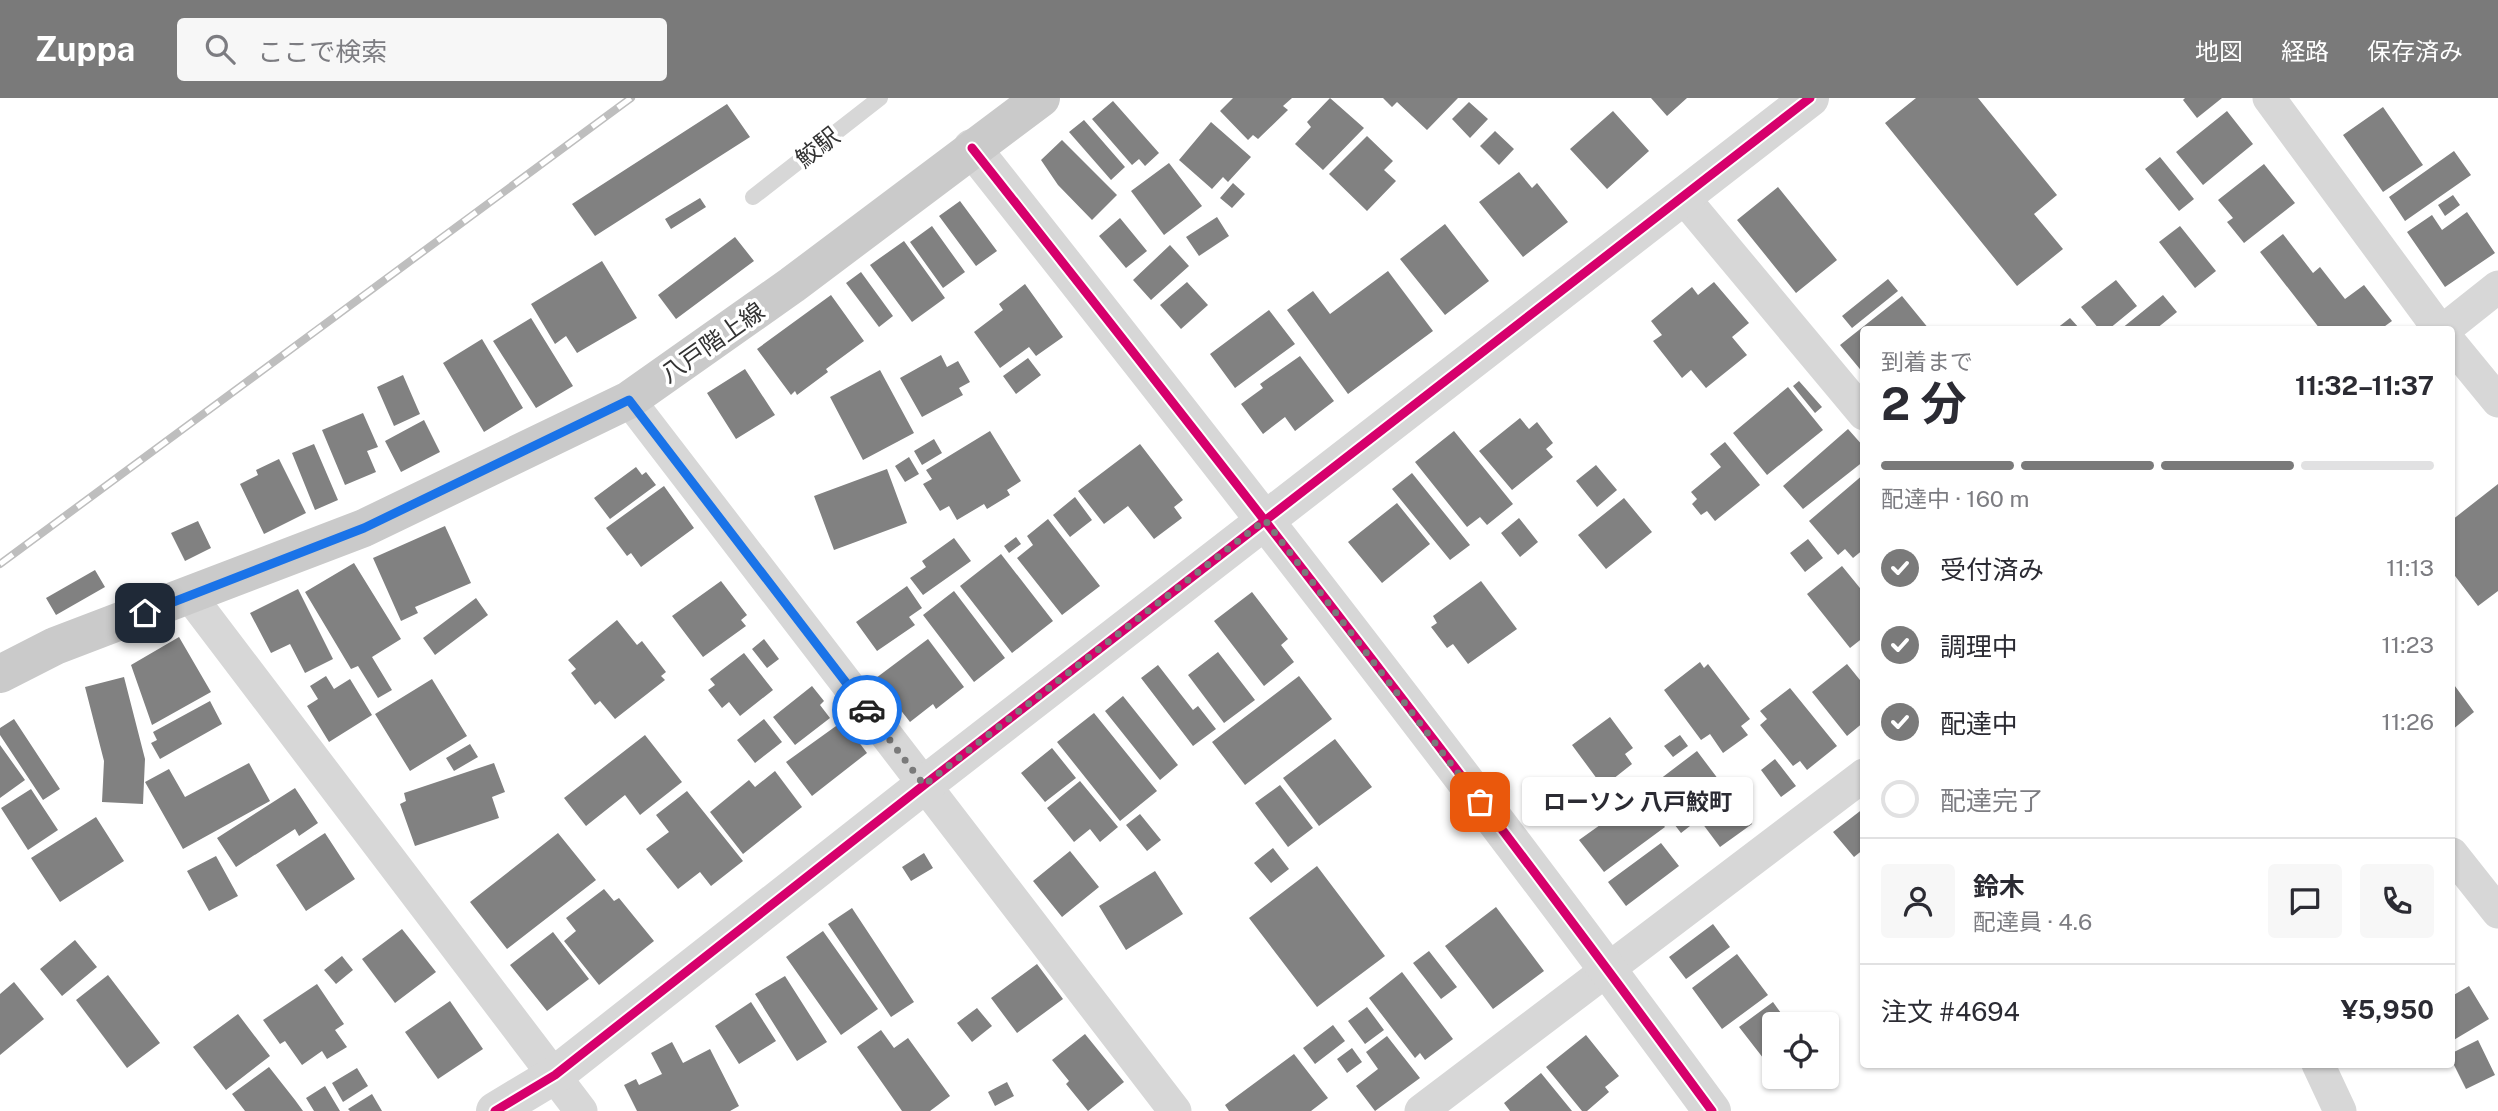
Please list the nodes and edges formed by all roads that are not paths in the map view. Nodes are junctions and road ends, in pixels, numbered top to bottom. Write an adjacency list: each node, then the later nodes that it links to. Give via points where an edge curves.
1 (880, 98): 6 (lane, 鮫駅)
2 (1041, 98): 5 (main road, 八戸階上線)
3 (1810, 98): 7 (street)
4 (2269, 98): 9 (street)
5 (972, 148): 12 (main road, 八戸階上線, via 793,285); 15 (street)
6 (753, 197)
7 (1683, 197): 14 (street); 15 (street)
8 (2498, 287): 10 (street)
9 (2437, 326)
10 (2449, 326)
11 (2455, 349): 13 (street)
12 (629, 400): 16 (main road, 八戸階上線, via 364,528); 19 (street)
13 (2498, 401)
14 (1860, 409)
15 (1265, 520): 19 (street); 22 (street)
16 (190, 596): 17 (main road, 八戸階上線, via 55,646); 24 (street)
17 (0, 674)
18 (1860, 778): 22 (street)
19 (924, 785): 24 (street); 27 (street)
20 (2455, 858): 21 (street)
21 (2498, 912)
22 (1609, 970): 28 (street); 29 (street)
23 (2320, 1068): 30 (street)
24 (555, 1075): 25 (street); 26 (street)
25 (495, 1111)
26 (582, 1111)
27 (1175, 1111)
28 (1421, 1111)
29 (1712, 1111)
30 (2340, 1111)

